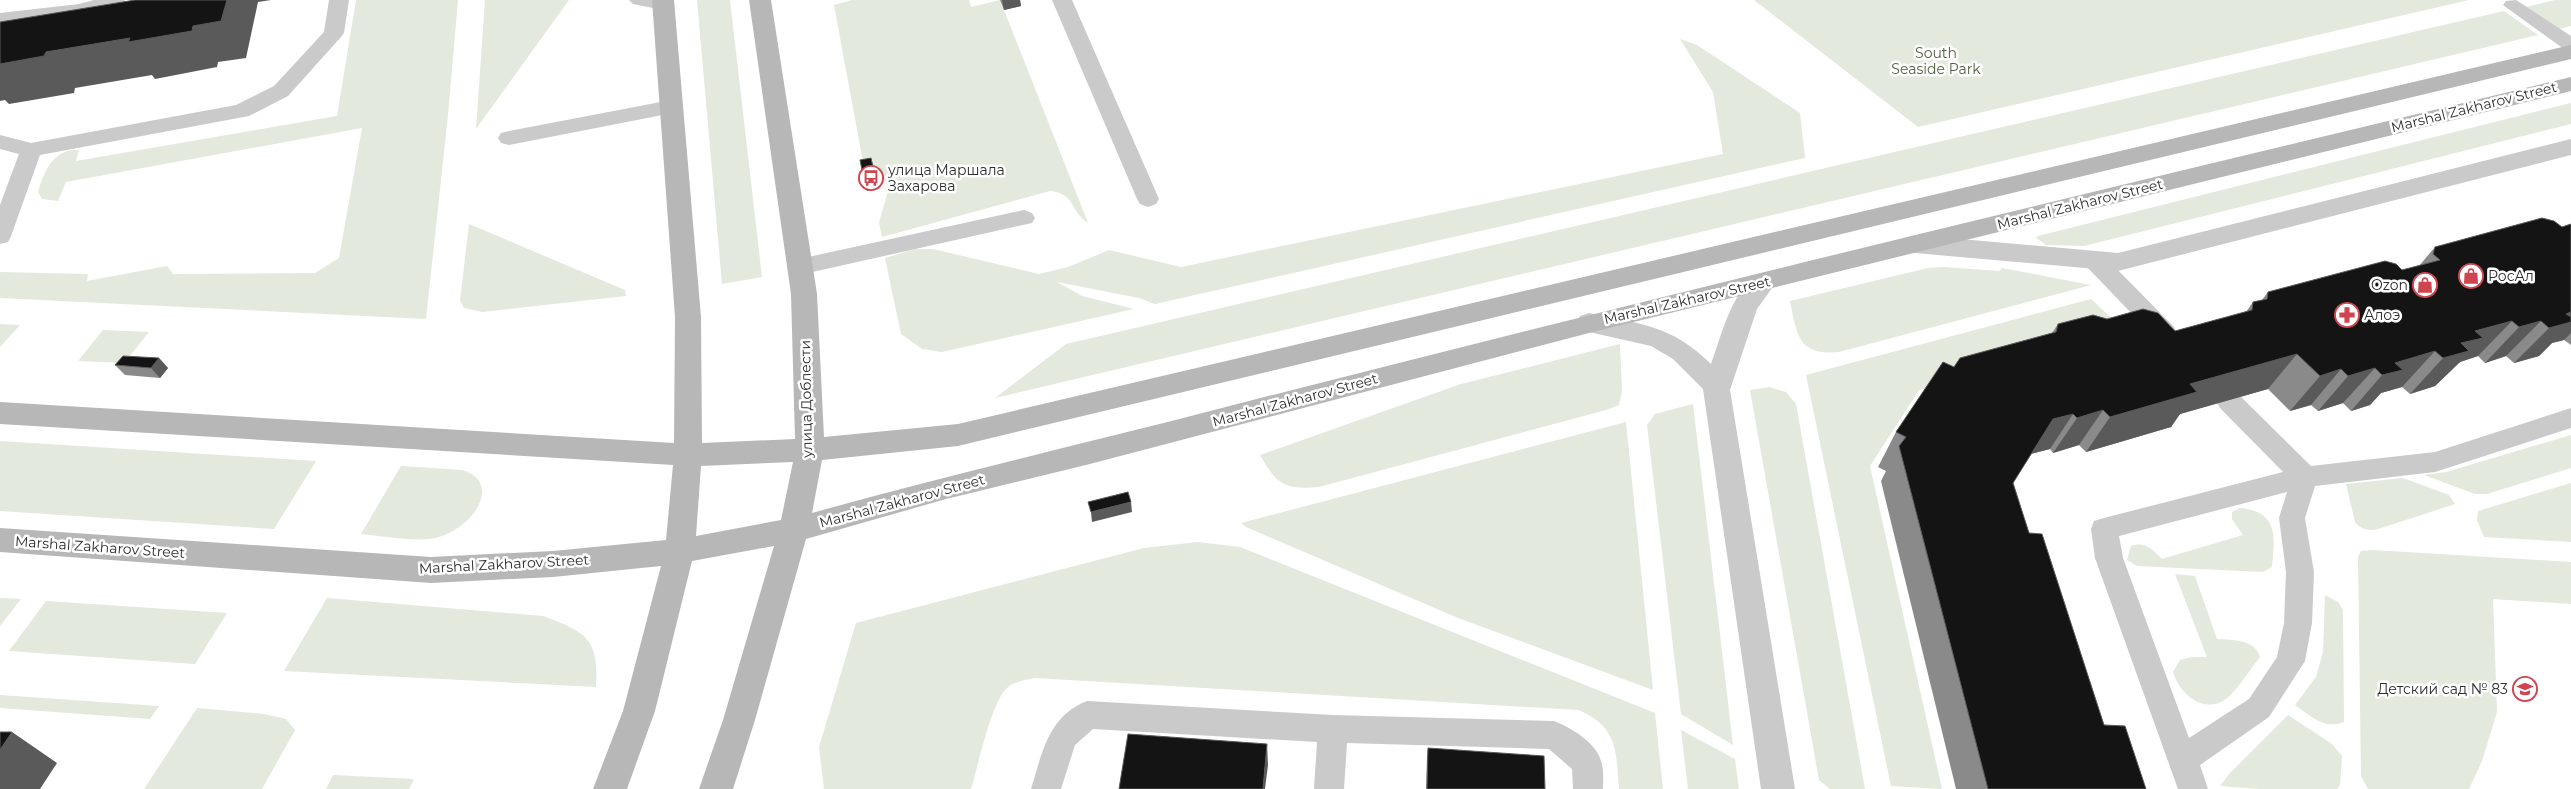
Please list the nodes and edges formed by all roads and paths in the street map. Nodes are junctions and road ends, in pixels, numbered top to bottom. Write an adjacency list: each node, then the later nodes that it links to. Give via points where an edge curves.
1 (115, 0): 8 (lane, via 81,10)
2 (339, 0): 16 (lane, via 334,34 281,90 242,111)
3 (640, 0): 6 (street)
4 (1062, 0): 17 (lane)
5 (764, 1): 22 (street, улица Доблести)
6 (663, 2): 12 (street)
7 (2513, 5): 9 (lane)
8 (0, 19)
9 (2571, 45)
10 (2571, 52): 30 (street, via 958,435)
11 (2571, 84): 20 (street, Marshal Zakharov Street)
12 (671, 107): 13 (lane); 31 (street, via 688,317)
13 (509, 138)
14 (0, 142): 16 (lane)
15 (2571, 147): 21 (street, via 2118,262)
16 (31, 150): 19 (lane)
17 (1148, 199)
18 (1024, 218): 22 (lane)
19 (0, 236)
20 (1915, 244): 21 (street); 23 (street, Marshal Zakharov Street)
21 (2095, 261): 25 (lane)
22 (799, 267): 30 (street, улица Доблести, via 804,294)
23 (1764, 281): 24 (street, Marshal Zakharov Street); 26 (street, via 1744,306)
24 (1589, 323): 26 (street, via 1658,338 1682,352); 33 (street, Marshal Zakharov Street)
25 (2181, 349)
26 (1716, 386): 43 (street)
27 (2229, 401): 32 (lane)
28 (0, 413): 31 (street)
29 (2571, 418): 32 (lane, via 2435,462)
30 (810, 450): 31 (street); 33 (street, улица Доблести)
31 (688, 455): 35 (street)
32 (2305, 477): 37 (lane, via 2292,518 2300,572 2298,623 2291,661 2259,708); 37 (lane, via 2104,529 2109,558)
33 (794, 530): 35 (street, Marshal Zakharov Street); 39 (street, улица Доблести)
34 (0, 540): 35 (street, Marshal Zakharov Street, via 431,570 553,564)
35 (680, 551): 38 (street, via 639,711)
36 (1333, 728): 40 (lane, via 1087,715 1063,737); 41 (lane); 42 (lane, via 1554,735 1576,751 1587,764)
37 (2183, 759): 44 (lane)
38 (610, 789)
39 (716, 789)
40 (1046, 789)
41 (1329, 789)
42 (1588, 789)
43 (1778, 789)
44 (2193, 789)

